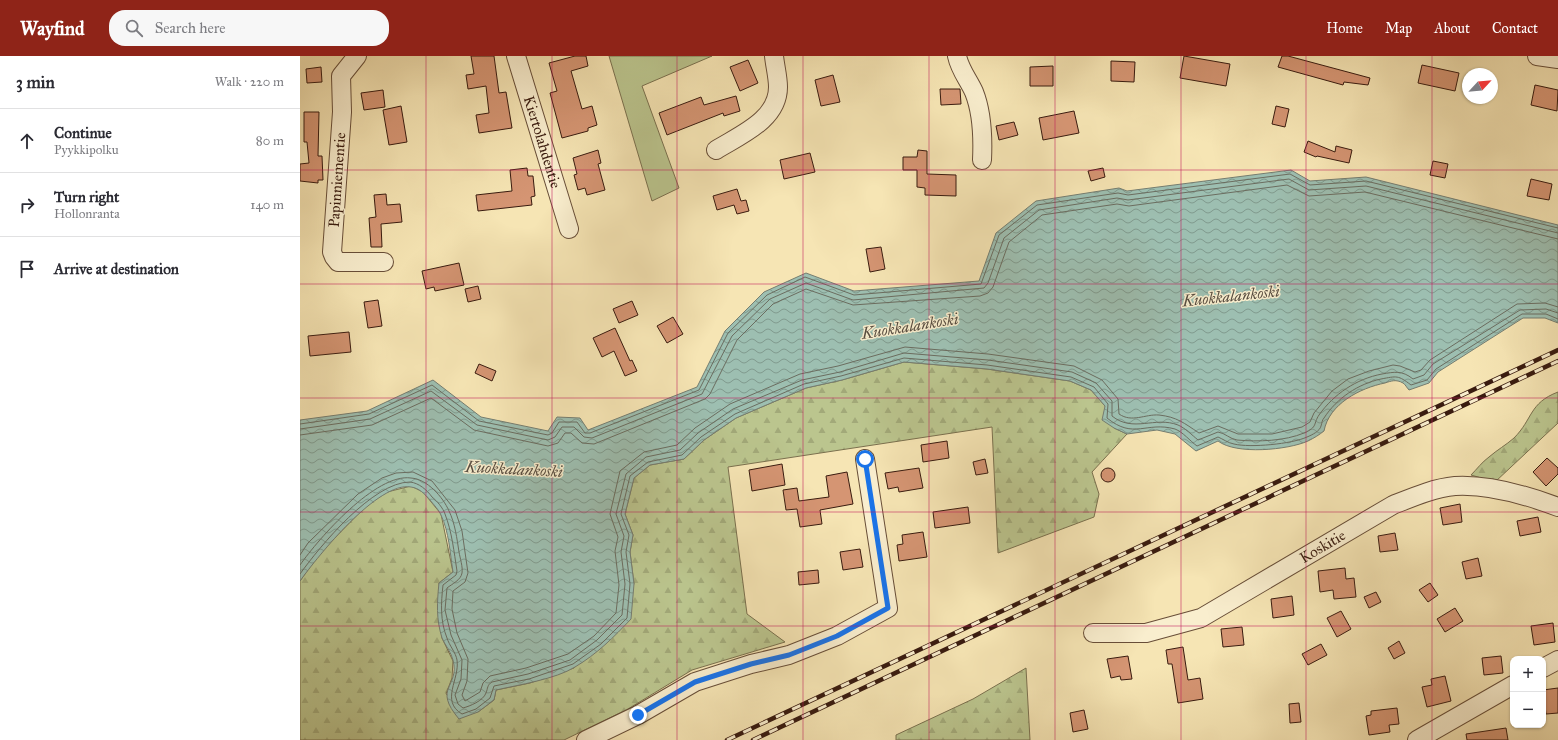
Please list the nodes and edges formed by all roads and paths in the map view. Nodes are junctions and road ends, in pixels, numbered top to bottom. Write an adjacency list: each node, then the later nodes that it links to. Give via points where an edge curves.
1 (357, 56): 10 (street, Papinniementie, via 341,76 342,112 332,252 338,262)
2 (516, 56): 9 (street, Kiertolahdentie)
3 (774, 56): 7 (street, via 778,88 774,105 761,122)
4 (957, 56): 8 (street, via 961,72 974,93 978,109 982,134)
5 (1537, 56): 6 (street)
6 (1558, 59)
7 (716, 150)
8 (982, 160)
9 (568, 229)
10 (384, 262)
11 (865, 459): 17 (street, via 888,608 837,636 789,655 695,682 638,715)
12 (1558, 506): 13 (street, Koskitie, via 1498,489 1455,486 1423,493 1393,505 1201,618 1146,633)
13 (1093, 634)
14 (1558, 660): 15 (street)
15 (1546, 666)
16 (1510, 688): 18 (street)
17 (586, 740)
18 (1417, 740)

